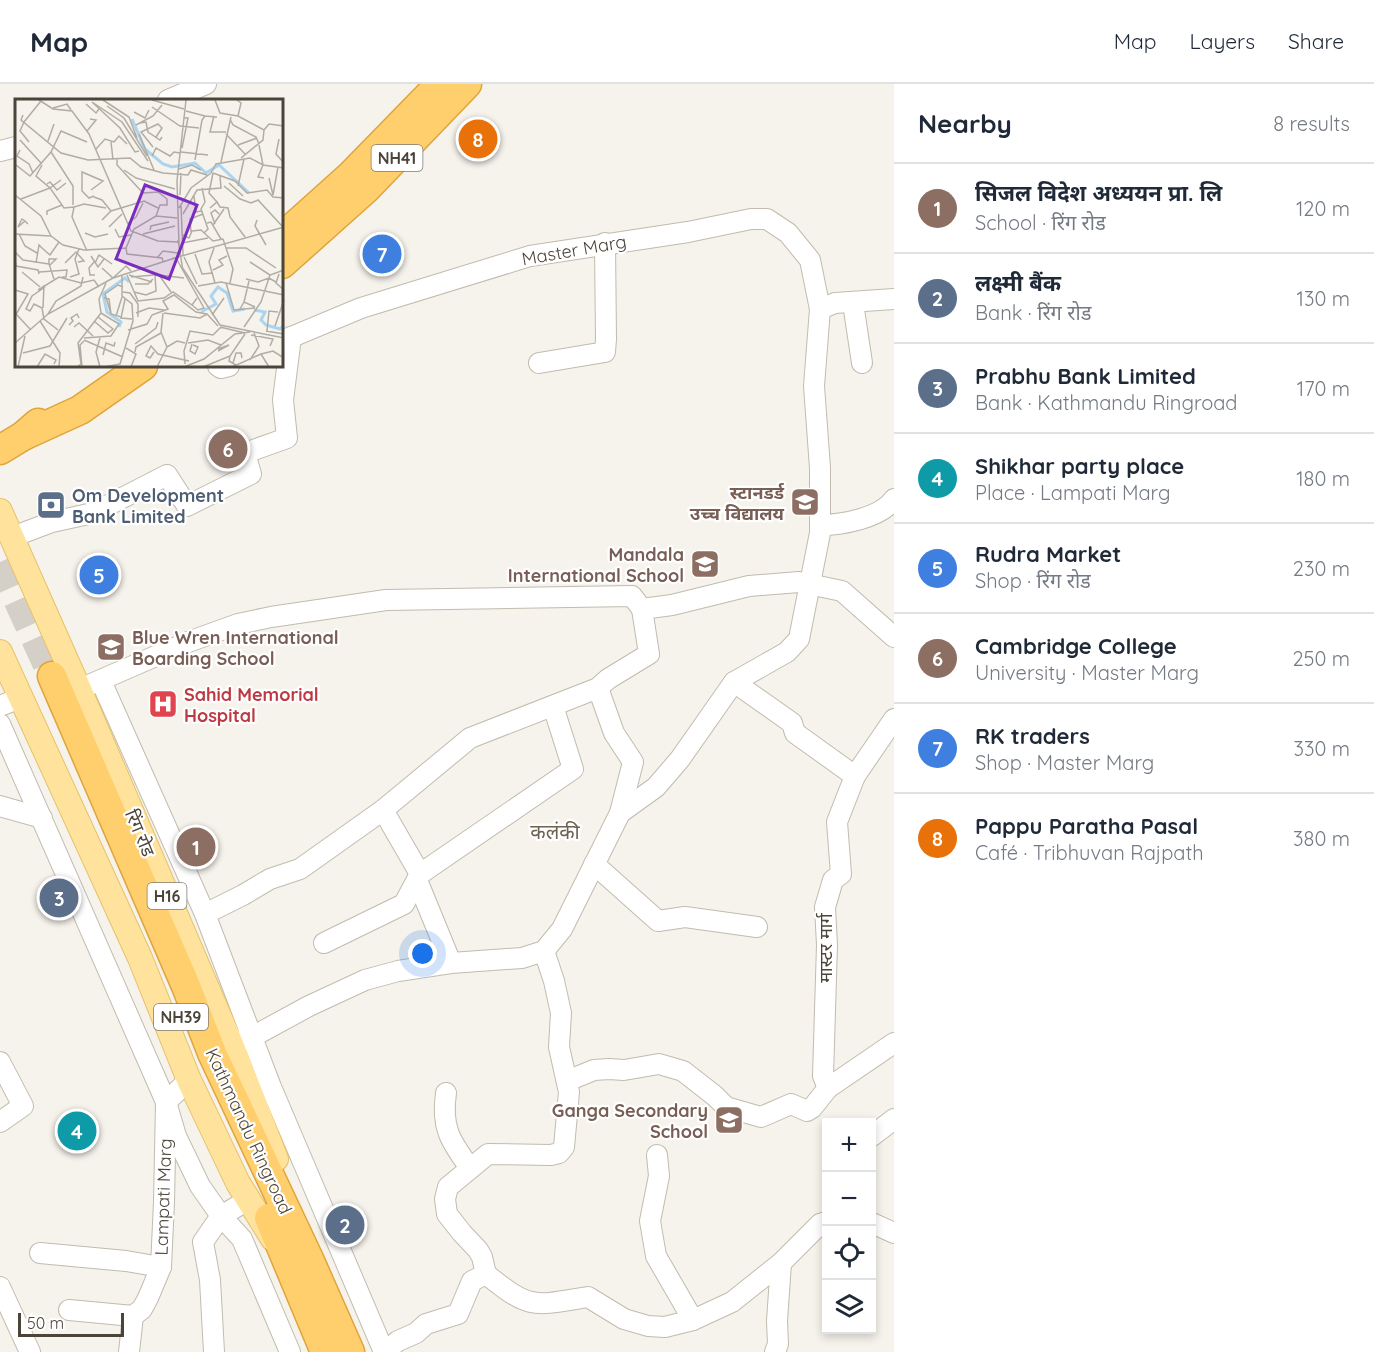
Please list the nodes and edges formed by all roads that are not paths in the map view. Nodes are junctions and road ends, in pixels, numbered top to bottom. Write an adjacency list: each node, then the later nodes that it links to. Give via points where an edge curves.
1 (206, 84): 4 (street)
2 (441, 84): 7 (highway, NH41, via 350,176)
3 (468, 84): 9 (highway, NH41, via 366,189)
4 (166, 95)
5 (15, 147): 6 (street)
6 (0, 151)
7 (284, 235)
8 (605, 243): 12 (street, Master Marg, via 767,219 788,233 810,260); 13 (street, Master Marg, via 530,256 361,308); 14 (street, via 605,352)
9 (284, 262)
10 (894, 299): 11 (street)
11 (853, 303): 12 (street, via 835,303); 15 (street)
12 (820, 309): 21 (street, via 814,386)
13 (286, 339): 22 (street, via 283,400 287,438 245,453 251,474 187,506 167,475 93,513 52,522)
14 (539, 363)
15 (862, 363)
16 (107, 368): 18 (highway)
17 (140, 368): 18 (highway, via 80,410)
18 (8, 441)
19 (894, 499): 21 (street, via 884,510 848,523)
20 (0, 512): 22 (main road, रिंग रोड / H16)
21 (820, 525): 23 (street)
22 (12, 537): 28 (main road, रिंग रोड / H16)
23 (810, 584): 24 (street, via 749,586); 25 (street, via 842,591); 27 (street, via 799,639 787,652)
24 (642, 609): 28 (street, via 632,596 386,600 238,624); 29 (street, via 649,654)
25 (894, 637)
26 (0, 652): 30 (main road)
27 (734, 682): 34 (street, via 792,723 795,734); 37 (street, via 656,787)
28 (90, 685): 41 (street); 46 (main road, रिंग रोड / H16)
29 (598, 688): 31 (street); 37 (street, via 614,733 633,762)
30 (27, 691): 49 (main road); 65 (highway, Kathmandu Ringroad / NH39, via 137,871)
31 (553, 706): 36 (street, via 470,738); 40 (street, via 573,769)
32 (894, 720): 34 (street, मास्टर मार्ग)
33 (0, 724): 38 (street)
34 (855, 776): 51 (street, मास्टर मार्ग, via 837,822 841,874 833,880 825,907 828,945 823,1076)
35 (0, 806): 38 (street)
36 (383, 810): 40 (street); 41 (street, via 300,869 270,879)
37 (620, 813): 39 (street)
38 (42, 818): 53 (street)
39 (594, 864): 42 (street, via 658,921 685,917); 44 (street, via 562,929)
40 (418, 877): 43 (street, via 404,904); 45 (street)
41 (205, 914): 46 (street)
42 (757, 927)
43 (324, 943)
44 (544, 951): 45 (street, via 522,958); 50 (street, via 561,1013 559,1047)
45 (451, 963): 46 (street, via 365,980)
46 (241, 1040): 65 (main road, रिंग रोड / H16, via 277,1161); 79 (street, via 271,1087)
47 (892, 1050): 51 (street)
48 (0, 1062): 55 (street, via 23,1106)
49 (189, 1080): 53 (street); 59 (main road)
50 (567, 1081): 51 (street, via 594,1070 659,1064 683,1071 726,1107 761,1117 791,1104 807,1111); 58 (street, via 564,1147 559,1153 488,1154)
51 (828, 1088)
52 (446, 1093): 58 (street, via 446,1129)
53 (166, 1102): 60 (street, via 176,1136 200,1186); 67 (street, Lampati Marg)
54 (894, 1119): 56 (street)
55 (0, 1122)
56 (876, 1133)
57 (657, 1155): 72 (street, via 659,1176 650,1221 653,1244)
58 (470, 1168): 68 (street, via 448,1186 447,1214 482,1257)
59 (248, 1200): 60 (street); 65 (main road)
60 (221, 1216): 75 (street, via 203,1242 210,1280); 76 (street, via 242,1239)
61 (822, 1223): 66 (street)
62 (876, 1225): 63 (street)
63 (894, 1233)
64 (40, 1254): 67 (street)
65 (300, 1263): 77 (highway, Kathmandu Ringroad / NH39); 78 (highway, Kathmandu Ringroad / NH39)
66 (781, 1263): 72 (street, via 732,1302); 80 (street)
67 (161, 1268): 71 (street, Lampati Marg, via 142,1310)
68 (486, 1274): 72 (street, via 527,1303 541,1305 588,1297 624,1319 648,1326 665,1327); 79 (street, via 472,1281 458,1314 426,1324)
69 (0, 1287): 73 (street)
70 (69, 1310): 71 (street)
71 (134, 1316): 74 (street, Lampati Marg)
72 (693, 1320)
73 (30, 1352)
74 (129, 1352)
75 (214, 1352)
76 (290, 1352)
77 (325, 1352)
78 (350, 1352)
79 (384, 1352)
80 (775, 1352)

